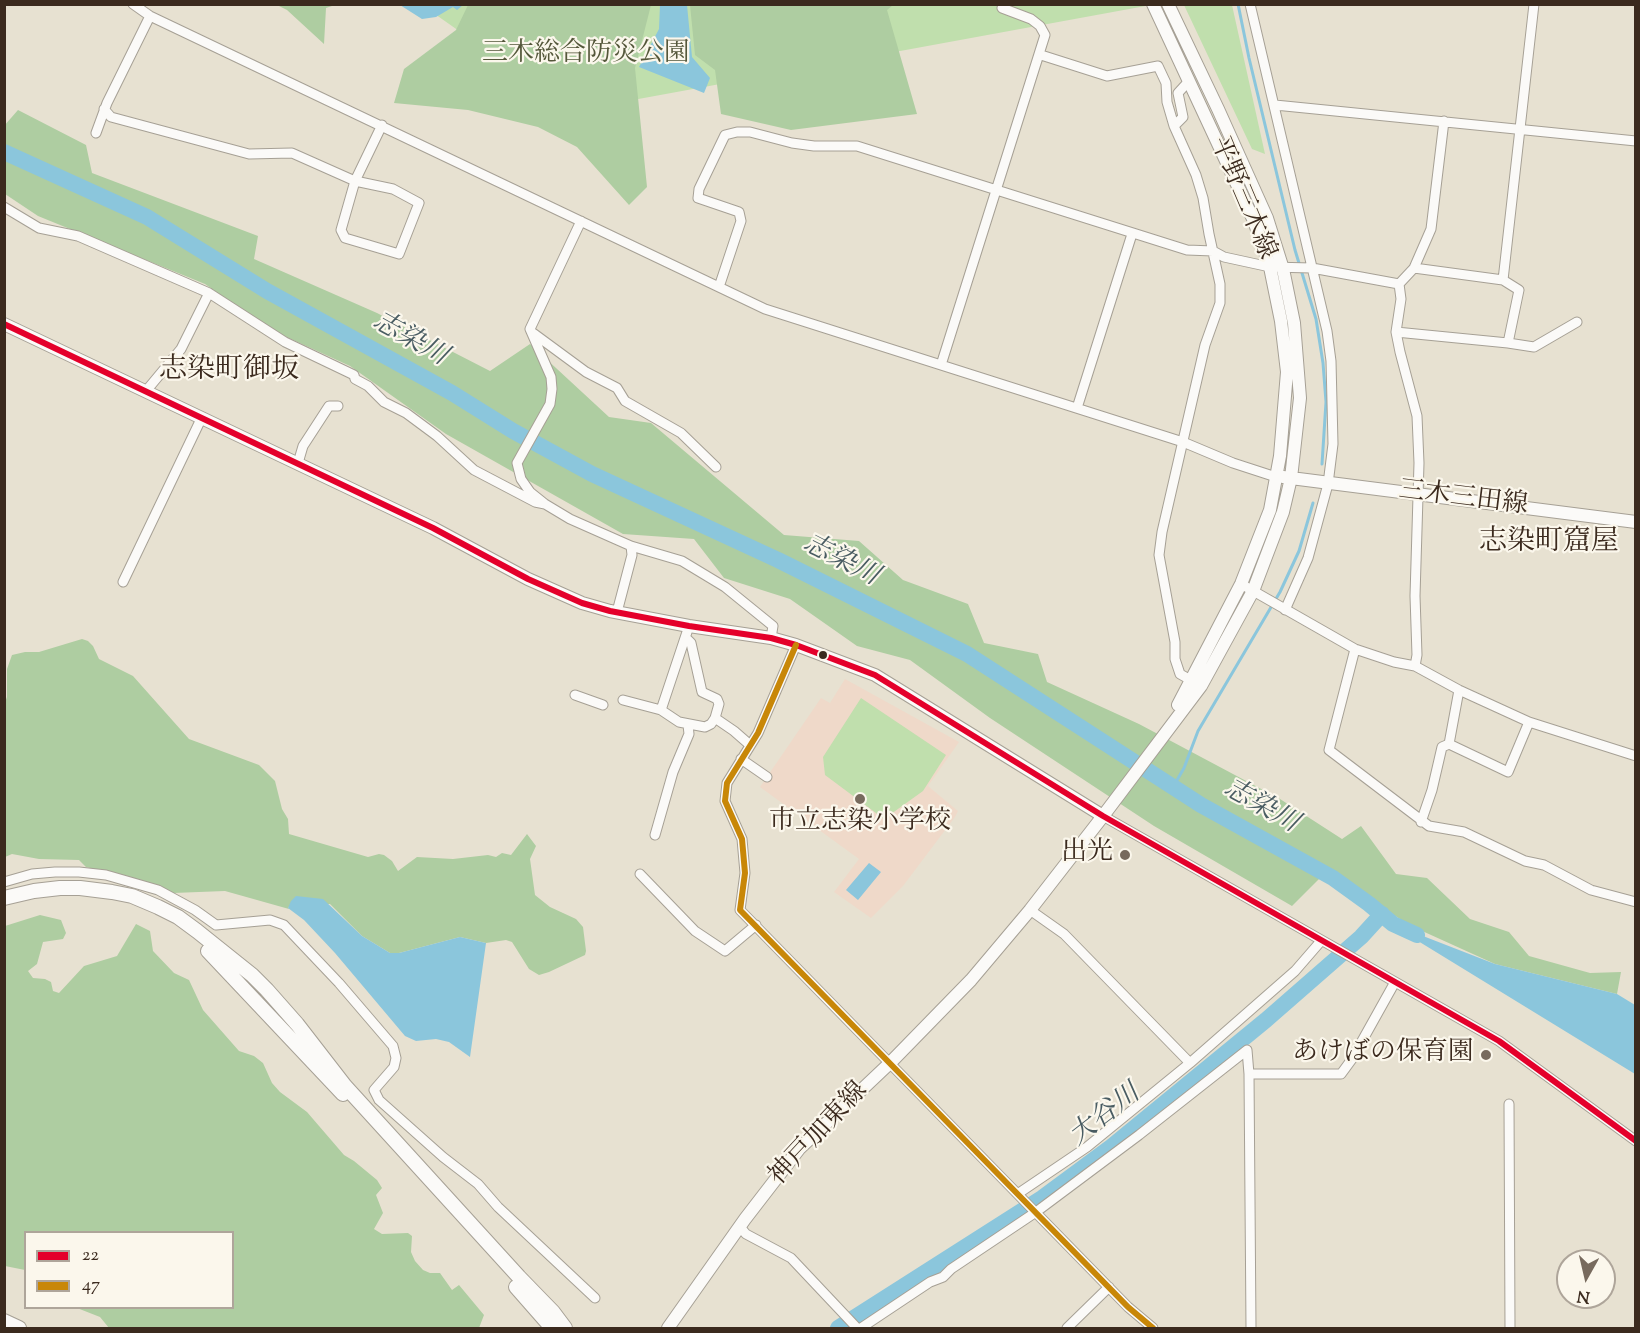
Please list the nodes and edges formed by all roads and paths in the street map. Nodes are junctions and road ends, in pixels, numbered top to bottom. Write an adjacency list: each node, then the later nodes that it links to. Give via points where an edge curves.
1 (133, 4): 7 (street)
2 (1153, 4): 9 (main road, 平野三木線)
3 (1168, 4): 27 (main road, 平野三木線, via 1267,218)
4 (1250, 4): 10 (street)
5 (1534, 4): 15 (street)
6 (1002, 8): 8 (street, via 1040,26 1046,35)
7 (150, 16): 11 (street); 13 (street)
8 (1041, 55): 14 (street, via 1107,76 1158,66 1166,83); 19 (street)
9 (1189, 81): 14 (street, via 1179,93 1183,117); 24 (main road, 平野三木線, via 1254,221)
10 (1275, 105): 12 (street); 25 (street)
11 (104, 109): 16 (street); 18 (street, via 111,117 249,153 292,153)
12 (1444, 121): 15 (street); 26 (street, via 1431,230)
13 (382, 125): 18 (street); 21 (street)
14 (1174, 126): 23 (street, via 1198,183)
15 (1520, 129): 17 (street); 28 (street)
16 (96, 133)
17 (1635, 141)
18 (355, 181): 18 (street, via 341,230 345,238 399,254 419,203 393,189)
19 (997, 191): 22 (street); 30 (street, via 857,146 814,147 750,132 725,135 698,198 739,212 741,221); 37 (street)
20 (4, 207): 31 (street, via 39,228 78,236)
21 (581, 221): 30 (street); 34 (street)
22 (1132, 234): 23 (street, via 1187,250); 40 (street)
23 (1213, 251): 24 (street); 42 (street, via 1220,303 1205,345)
24 (1270, 267): 27 (street); 45 (main road, 平野三木線, via 1287,372)
25 (1312, 268): 27 (street); 29 (street); 47 (street, via 1331,361 1333,444)
26 (1414, 268): 28 (street); 29 (street)
27 (1283, 269): 46 (main road, 平野三木線, via 1294,323 1300,398)
28 (1503, 280): 36 (street, via 1520,290)
29 (1399, 284): 35 (street)
30 (718, 287): 37 (street, via 765,309)
31 (209, 293): 38 (street, via 181,349); 49 (street, via 285,342 354,375 384,402 437,436 474,470)
32 (1577, 322): 36 (street, via 1533,348)
33 (4, 324): 38 (main road)
34 (530, 329): 44 (street, via 586,372 617,388 625,401 681,433); 49 (street, via 551,377 552,389 550,404 517,463 521,479)
35 (1396, 332): 36 (street); 48 (street, via 1417,416)
36 (1508, 343)
37 (941, 365): 40 (street)
38 (146, 391): 41 (main road)
39 (338, 406): 43 (street, via 329,406 303,446)
40 (1077, 408): 42 (street)
41 (202, 417): 43 (main road); 52 (street)
42 (1183, 442): 45 (street); 62 (street, via 1159,555 1175,659 1180,674)
43 (298, 463): 56 (main road, via 462,542 528,579 582,603)
44 (716, 467)
45 (1276, 477): 46 (main road, 三木三田線); 53 (main road, via 1270,510)
46 (1291, 478): 47 (main road, 三木三田線); 54 (main road, via 1283,512)
47 (1328, 484): 48 (main road, 三木三田線); 55 (street, via 1308,558)
48 (1418, 495): 50 (main road, 三木三田線); 61 (street)
49 (545, 504): 51 (street)
50 (1635, 522)
51 (631, 546): 56 (street); 58 (street, via 682,561 725,587 773,626)
52 (123, 582)
53 (1241, 584): 54 (street); 62 (main road)
54 (1253, 591): 55 (street); 62 (main road)
55 (1282, 609): 60 (street)
56 (617, 612): 57 (main road)
57 (688, 632): 58 (main road); 67 (street); 68 (street, via 702,692 720,704)
58 (771, 638): 59 (main road)
59 (796, 645): 72 (street); 76 (main road, via 875,675)
60 (1355, 649): 61 (street); 77 (street, via 1329,750)
61 (1414, 666): 63 (street)
62 (1196, 684): 76 (main road)
63 (1459, 690): 69 (street); 71 (street)
64 (575, 695): 66 (street)
65 (623, 700): 67 (street)
66 (603, 705)
67 (661, 710): 70 (street)
68 (715, 718): 70 (street, via 705,726); 72 (street)
69 (1529, 722): 71 (street, via 1508,772); 73 (street)
70 (688, 724): 78 (street, via 689,734 673,772)
71 (1449, 744): 77 (street, via 1442,747)
72 (750, 745): 74 (street)
73 (1635, 756)
74 (741, 759): 75 (street); 85 (street, via 727,783 725,801 742,839 745,873 740,910)
75 (767, 777)
76 (1103, 816): 84 (main road, 神戸加東線); 86 (street)
77 (1421, 822): 82 (street, via 1464,832 1525,861 1544,865 1591,890)
78 (655, 835)
79 (640, 874): 85 (street, via 695,931 725,951)
80 (4, 882): 97 (street, via 43,873 106,875 165,893 216,925 266,920 284,924 393,1046 394,1067 374,1090 379,1100 478,1184)
81 (4, 898): 102 (highway, via 60,888 112,892 158,907 197,931 267,990 345,1086)
82 (1635, 902)
83 (4, 907): 101 (highway, via 60,896 105,899 151,913 195,940 339,1090)
84 (1030, 910): 88 (main road, 神戸加東線, via 971,980); 89 (street, via 1064,934)
85 (756, 925): 88 (street)
86 (1321, 941): 87 (street); 89 (street, via 1295,971)
87 (1395, 982): 90 (street, via 1341,1074); 92 (street, via 1499,1041)
88 (891, 1062): 93 (street); 95 (main road, 神戸加東線, via 799,1149)
89 (1190, 1063): 93 (street, via 1087,1147)
90 (1249, 1074): 94 (street, via 1247,1050); 106 (street)
91 (1509, 1104): 107 (street)
92 (1635, 1142)
93 (1019, 1193): 94 (street)
94 (1036, 1212): 96 (street); 99 (street, via 943,1277)
95 (740, 1227): 99 (street, via 791,1258); 103 (main road, 神戸加東線)
96 (1109, 1287): 104 (street); 105 (street)
97 (595, 1298)
98 (4, 1321): 100 (highway)
99 (858, 1328)
100 (19, 1329)
101 (552, 1329)
102 (565, 1329)
103 (668, 1329)
104 (1066, 1329)
105 (1153, 1329)
106 (1251, 1329)
107 (1509, 1329)

